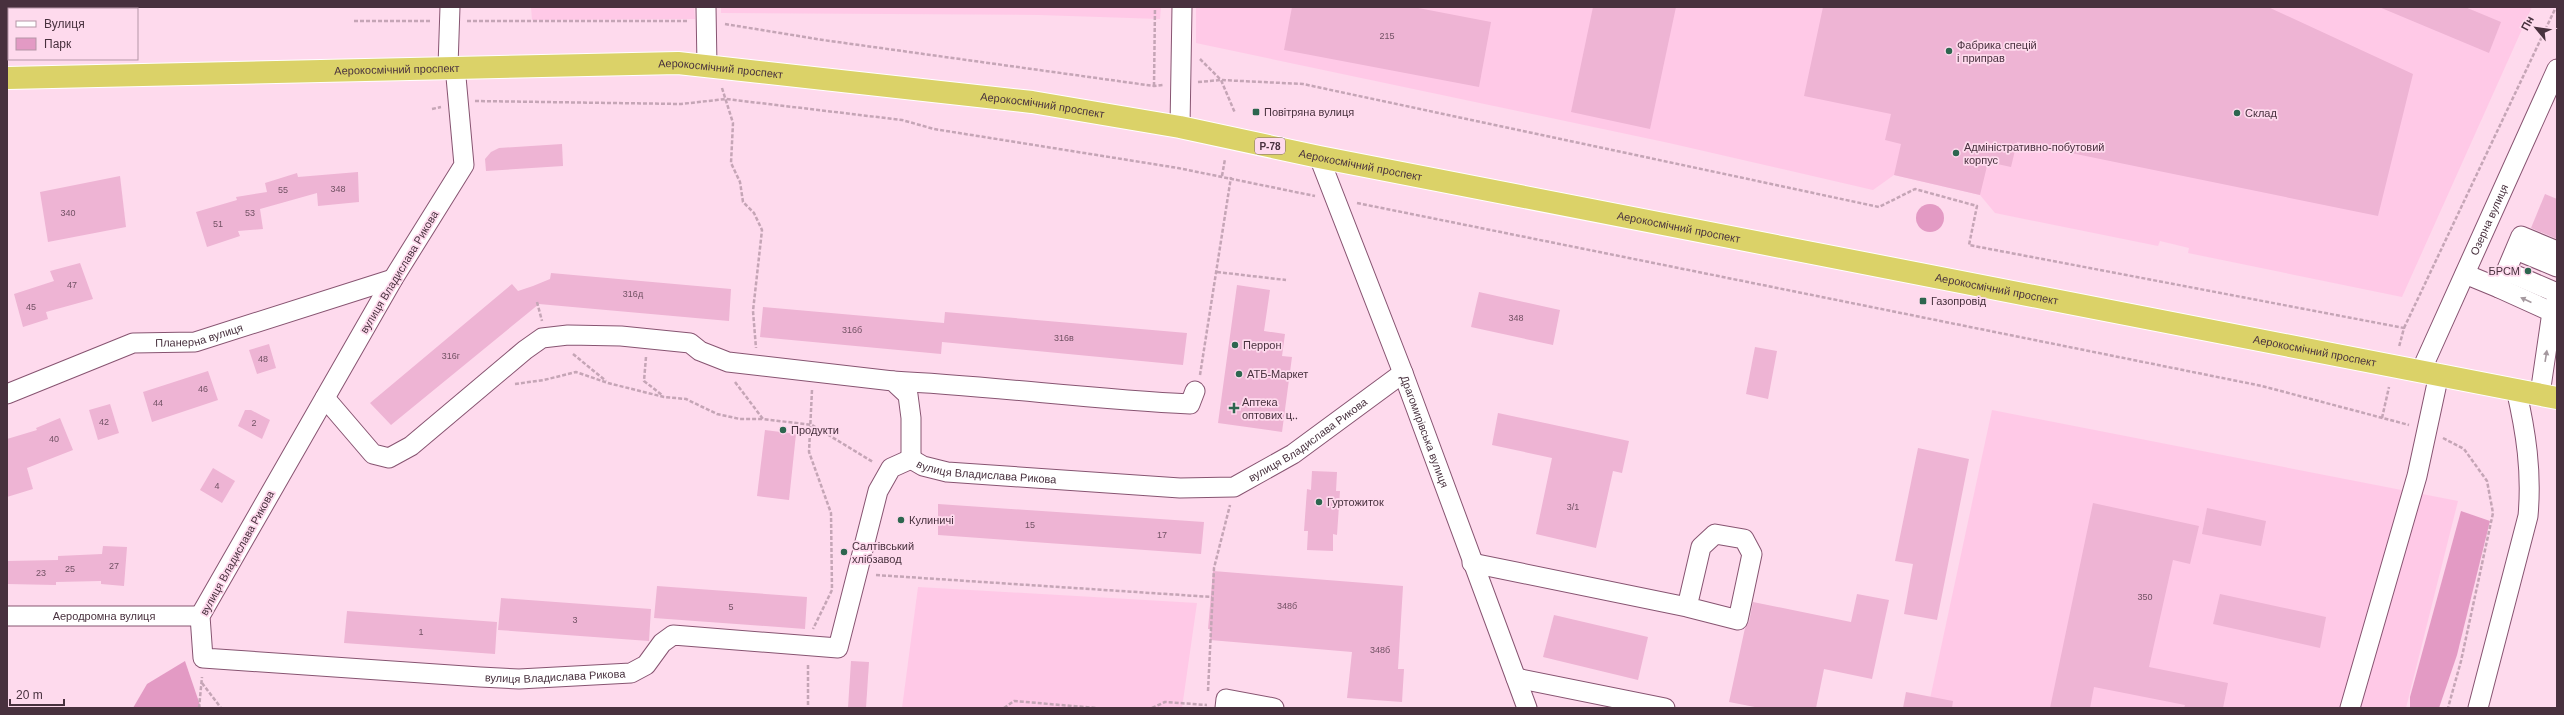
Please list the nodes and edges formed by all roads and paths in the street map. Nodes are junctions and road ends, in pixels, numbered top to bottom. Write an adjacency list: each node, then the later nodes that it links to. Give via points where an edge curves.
1 (1155, 7): 14 (path)
2 (1182, 7): 7 (street)
3 (2556, 7): 38 (path)
4 (450, 14): 5 (path); 6 (path); 8 (street, вулиця Владислава Рикова)
5 (706, 14): 9 (street); 14 (path, via 823,40)
6 (354, 21)
7 (1182, 40): 12 (path); 13 (street)
8 (452, 66): 9 (highway, Аерокосмічний проспект / Р-78, via 678,63); 11 (highway, Аерокосмічний проспект / Р-78); 15 (street, вулиця Владислава Рикова)
9 (707, 66): 18 (highway, Аерокосмічний проспект / Р-78, via 1032,102)
10 (2557, 69): 29 (street, Озерна вулиця)
11 (7, 78)
12 (1221, 80): 13 (path); 17 (path); 38 (path, via 1303,84 1879,207 1915,189 1977,206 1969,244)
13 (1180, 84): 14 (path); 18 (street)
14 (1154, 86)
15 (458, 103): 16 (path); 21 (path, via 465,101 681,104 726,99 902,120 941,130); 30 (street, вулиця Владислава Рикова, via 464,165)
16 (432, 109)
17 (1235, 114)
18 (1180, 127): 19 (highway, Аерокосмічний проспект / Р-78)
19 (1319, 157): 42 (highway, Аерокосмічний проспект / Р-78); 43 (street, Драгомирівська вулиця)
20 (1225, 159): 21 (path)
21 (1222, 176): 22 (path)
22 (1231, 178): 23 (path); 28 (path)
23 (1314, 196)
24 (1357, 203): 57 (path, via 2262,386)
25 (2516, 250): 26 (street, via 2521,236); 27 (street); 31 (street)
26 (2557, 251)
27 (2557, 267)
28 (1217, 272): 32 (path); 50 (path, via 1199,383)
29 (2465, 274): 31 (street); 42 (street, Озерна вулиця)
30 (393, 279): 51 (street, Планерна вулиця, via 195,342 133,343); 54 (street, вулиця Владислава Рикова)
31 (2503, 279): 33 (street); 35 (street, one-way to 31)
32 (1286, 280)
33 (2557, 293)
34 (537, 302): 36 (path)
35 (2555, 306): 52 (street, one-way to 35)
36 (542, 322): 37 (path); 39 (path, via 566,323)
37 (536, 323)
38 (2404, 328): 41 (path)
39 (568, 335): 40 (street, via 621,336); 45 (path, via 570,352); 54 (street, via 542,338 411,446 388,458 373,454)
40 (648, 340): 44 (street, via 690,343 700,351 728,362); 53 (path, via 644,381)
41 (2399, 346)
42 (2430, 372): 49 (highway, Аерокосмічний проспект / Р-78); 58 (street, Озерна вулиця)
43 (1403, 373): 60 (street, вулиця Владислава Рикова, via 1293,454); 61 (street, Драгомирівська вулиця)
44 (893, 381): 46 (street); 56 (street, via 908,395)
45 (608, 383): 47 (path, via 576,372); 53 (path)
46 (934, 383): 50 (street, via 1094,399 1190,404); 56 (street, via 919,396)
47 (514, 384)
48 (2389, 387): 57 (path)
49 (2516, 389): 52 (highway, Аерокосмічний проспект / Р-78); 79 (street, via 2528,453 2531,485 2528,516)
50 (1195, 392)
51 (7, 394)
52 (2548, 396)
53 (664, 397): 55 (path, via 686,399 723,415 740,419)
54 (325, 398): 66 (street, вулиця Владислава Рикова)
55 (763, 418)
56 (911, 418): 59 (street)
57 (2382, 418): 58 (path)
58 (2428, 430): 77 (street, Озерна вулиця); 78 (path, via 2464,449 2487,481 2493,514 2461,661)
59 (911, 459): 60 (street, вулиця Владислава Рикова, via 923,466 947,472 1180,488); 62 (street, вулиця Владислава Рикова, via 891,468 878,491)
60 (1234, 487): 63 (path, via 1214,568)
61 (1472, 563): 64 (street); 67 (street, Драгомирівська вулиця)
62 (857, 573): 63 (path); 66 (street, вулиця Владислава Рикова, via 838,648 673,635 662,643 646,665 631,673 519,679 488,678 203,658)
63 (1212, 597): 69 (path)
64 (1687, 607): 64 (street, via 1738,620 1752,554 1744,539 1715,534 1701,547)
65 (7, 616): 66 (street, Аеродромна вулиця)
66 (200, 616)
67 (1516, 678): 75 (street, Драгомирівська вулиця); 76 (street)
68 (202, 682): 70 (path)
69 (1216, 707): 73 (path, via 1165,702); 74 (street, via 1226,699)
70 (221, 708)
71 (1004, 708): 72 (path, via 1014,701)
72 (1096, 708)
73 (1152, 708)
74 (1274, 708)
75 (1527, 708)
76 (1665, 708)
77 (2350, 708)
78 (2448, 708)
79 (2478, 708)

